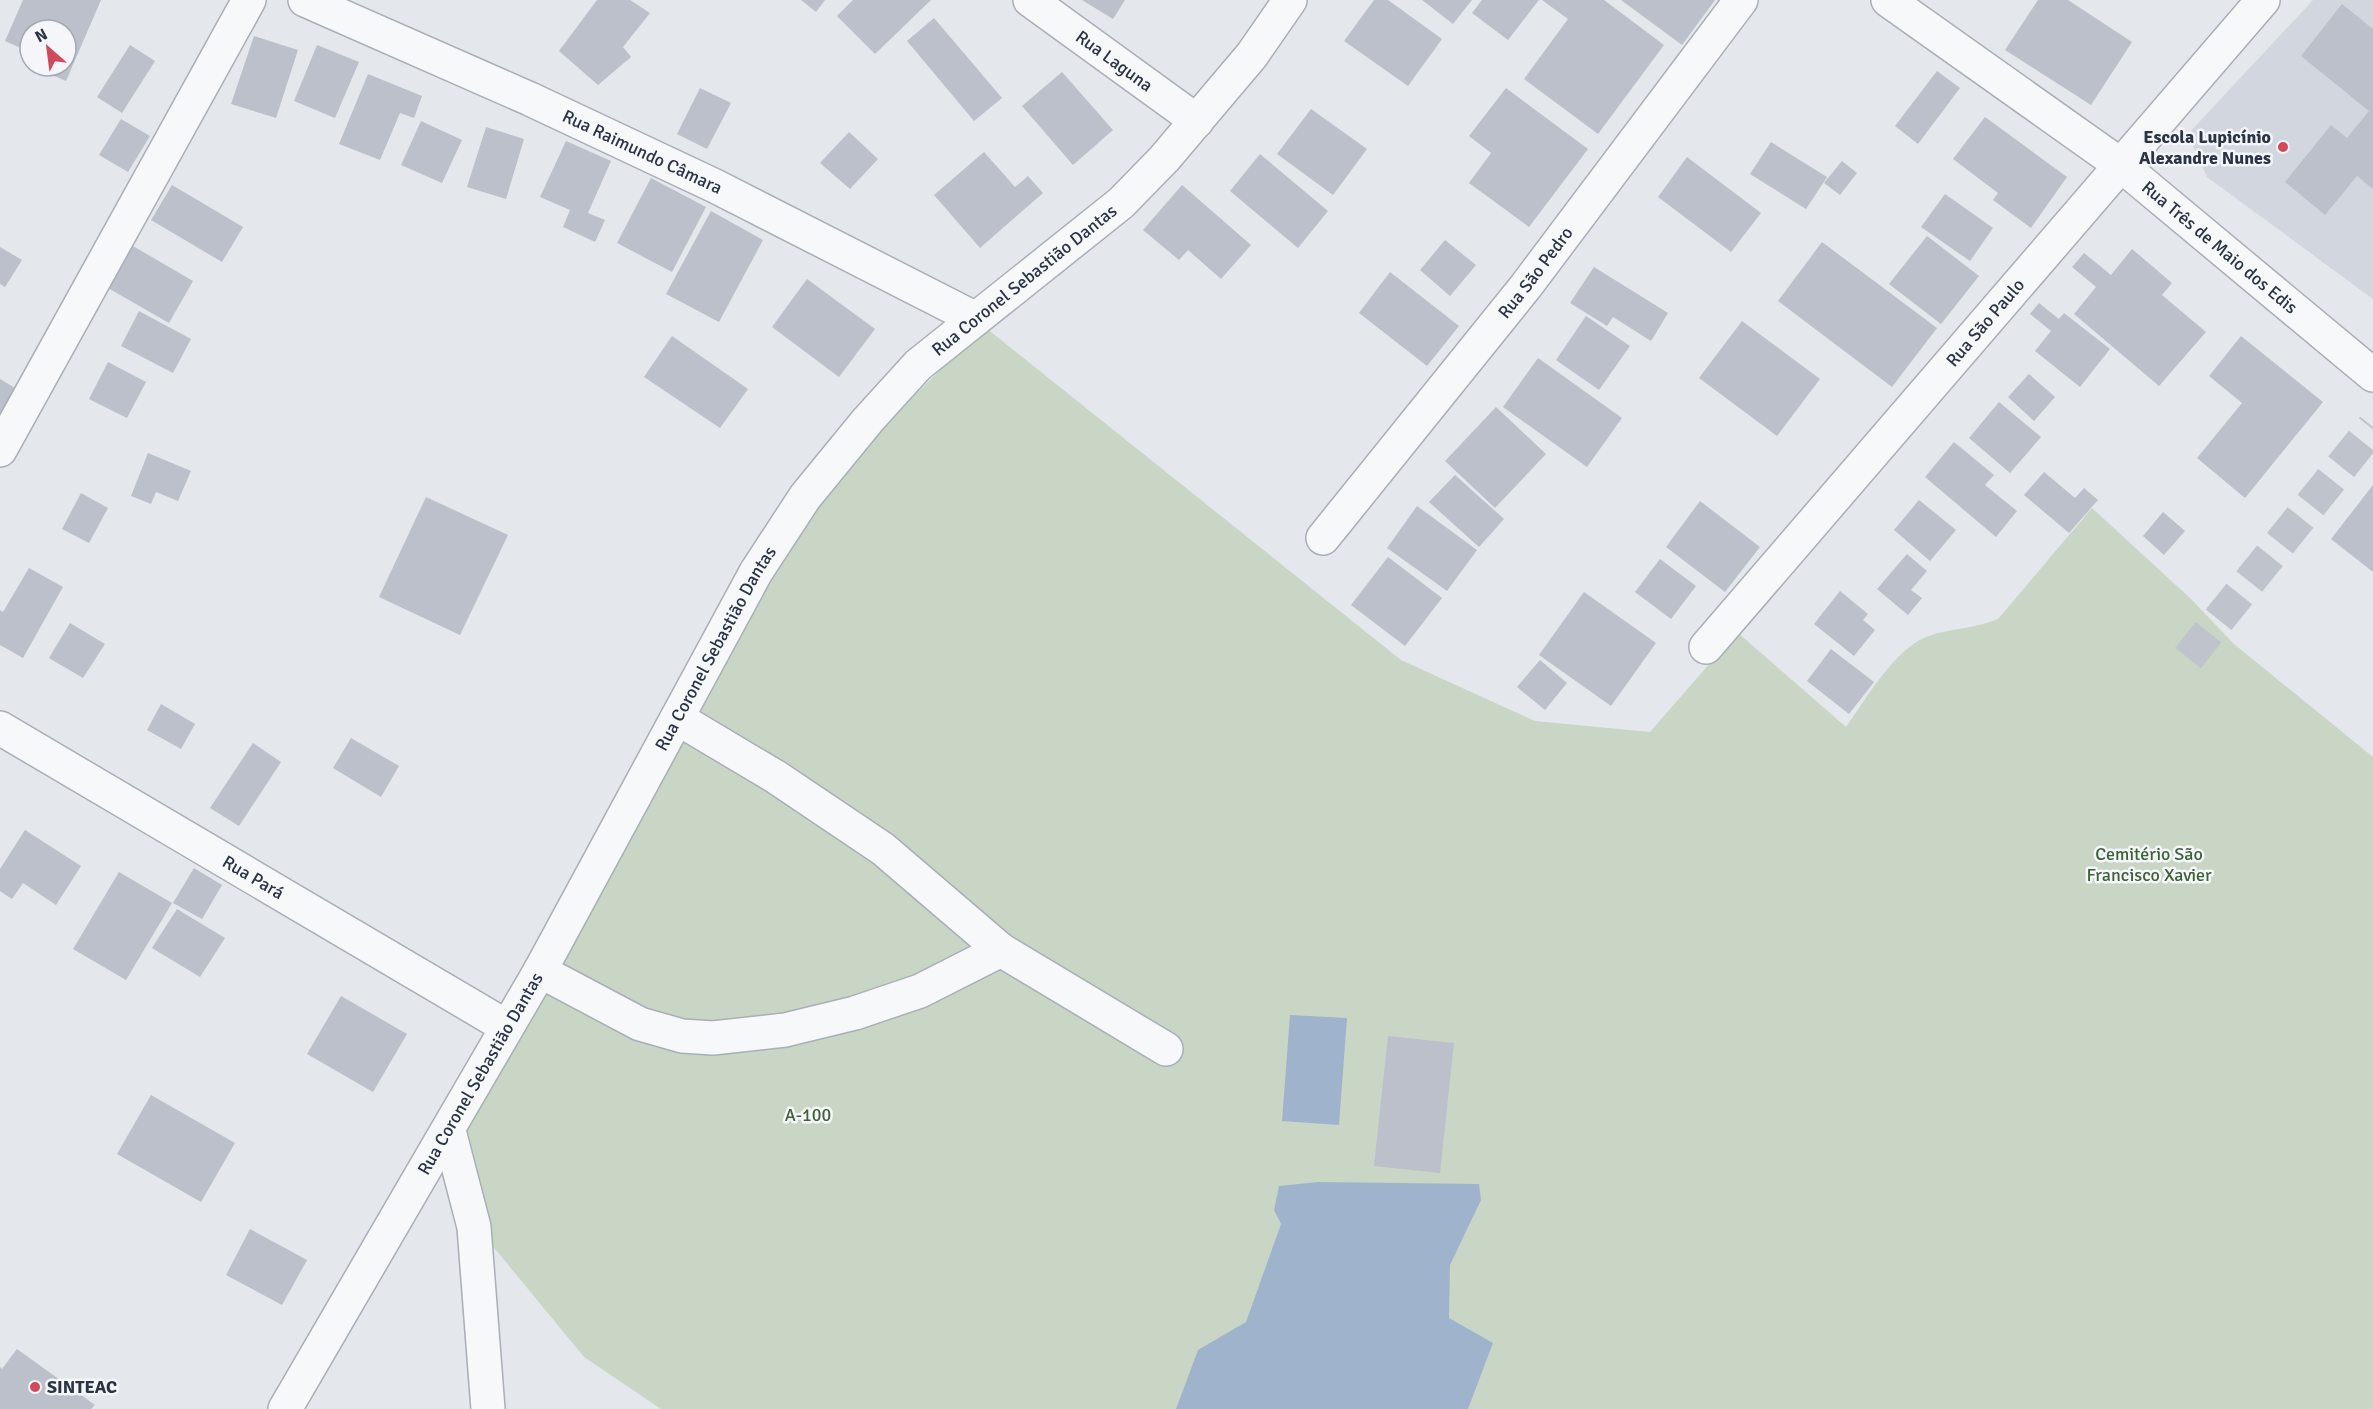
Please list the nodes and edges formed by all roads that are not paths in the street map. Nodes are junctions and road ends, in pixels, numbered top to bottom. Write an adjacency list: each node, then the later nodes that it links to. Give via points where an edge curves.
1 (249, 0): 12 (street)
2 (304, 0): 10 (street, Rua Raimundo Câmara, via 715,186)
3 (1030, 0): 8 (street, Rua Laguna)
4 (1290, 0): 8 (street, Rua Coronel Sebastião Dantas, via 1252,55)
5 (1741, 0): 13 (street, Rua São Pedro, via 1526,286)
6 (1888, 0): 9 (street, Rua Três de Maio dos Edis)
7 (2263, 0): 9 (street, Rua São Paulo)
8 (1197, 121): 10 (street, Rua Coronel Sebastião Dantas, via 1121,203)
9 (2122, 166): 11 (street, Rua Três de Maio dos Edis); 14 (street, Rua São Paulo)
10 (974, 318): 15 (street, Rua Coronel Sebastião Dantas, via 918,365 805,497 756,572)
11 (2373, 375)
12 (0, 450)
13 (1323, 538)
14 (1706, 646)
15 (677, 718): 17 (street, via 776,777 883,849); 18 (street, Rua Coronel Sebastião Dantas)
16 (0, 728): 19 (street, Rua Pará)
17 (1001, 950): 18 (street, via 920,991 855,1013 785,1030 713,1038 682,1036 640,1024); 20 (street)
18 (540, 971): 19 (street, Rua Coronel Sebastião Dantas)
19 (507, 1027): 21 (street, Rua Coronel Sebastião Dantas)
20 (1166, 1049)
21 (449, 1131): 22 (street, Rua Coronel Sebastião Dantas); 23 (street, via 474,1227)
22 (285, 1409)
23 (488, 1409)

